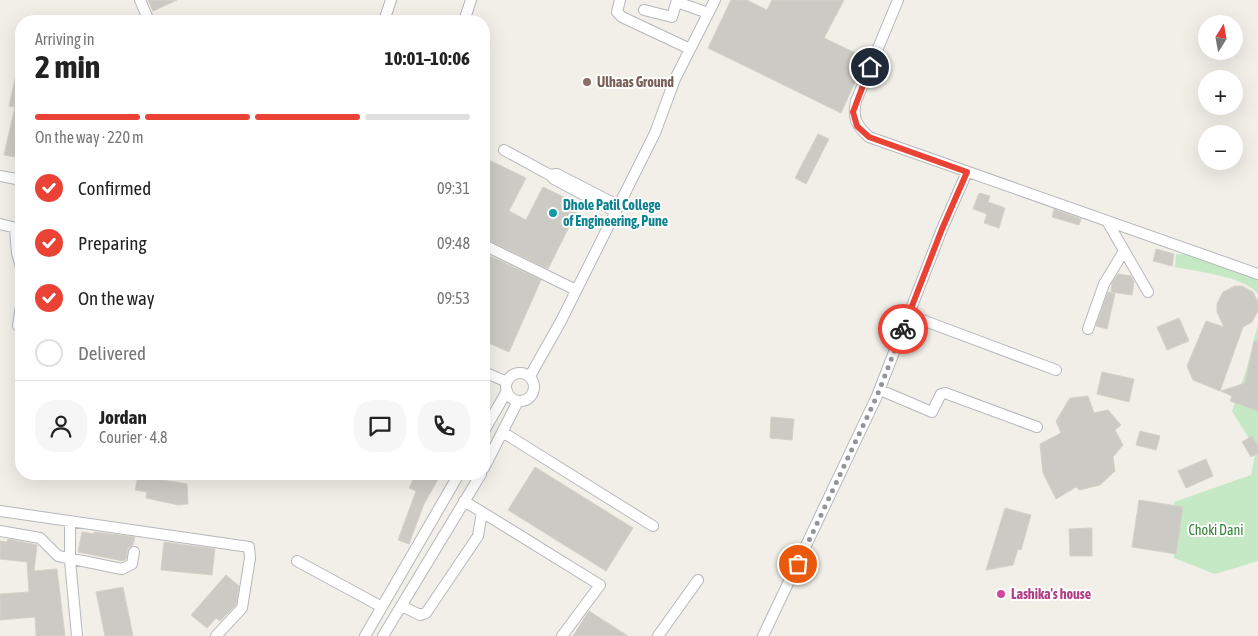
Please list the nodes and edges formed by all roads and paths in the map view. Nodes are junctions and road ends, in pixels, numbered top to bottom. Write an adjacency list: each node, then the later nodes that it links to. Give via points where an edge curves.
1 (140, 0): 10 (street)
2 (391, 0): 11 (street)
3 (471, 0): 12 (street)
4 (620, 0): 14 (street, via 617,12 622,17)
5 (715, 0): 9 (street)
6 (898, 0): 17 (street, via 856,101 853,112 857,126 869,137)
7 (677, 1): 9 (street); 13 (street)
8 (644, 10): 13 (street)
9 (708, 13): 15 (street)
10 (146, 15)
11 (386, 15)
12 (466, 15)
13 (669, 18): 14 (street)
14 (662, 36): 15 (street)
15 (690, 49): 20 (street, via 655,133)
16 (504, 150): 20 (street, via 554,180)
17 (967, 172): 21 (street); 29 (street)
18 (0, 176): 19 (street)
19 (15, 179)
20 (618, 209): 27 (street)
21 (1107, 221): 25 (street); 26 (street)
22 (0, 224): 23 (street)
23 (15, 227)
24 (490, 248): 27 (street)
25 (1124, 251): 28 (street); 30 (street, via 1104,284)
26 (1258, 274)
27 (576, 290): 33 (street)
28 (1148, 292)
29 (909, 315): 31 (street); 35 (street)
30 (1088, 329)
31 (1056, 370)
32 (490, 376): 34 (street)
33 (530, 376): 34 (street, via 517,373); 36 (street, via 535,384 533,394)
34 (507, 387): 36 (street, via 512,399); 37 (street)
35 (880, 390): 38 (street, via 932,412 941,394 945,393); 61 (street)
36 (518, 401): 39 (street)
37 (490, 420)
38 (1036, 428)
39 (504, 433): 40 (street); 47 (street)
40 (490, 458)
41 (456, 480): 54 (street)
42 (476, 480): 43 (street)
43 (464, 501): 45 (street); 53 (street)
44 (0, 511): 46 (street)
45 (482, 512): 53 (street, via 478,536 426,614 420,615); 59 (street, via 600,585)
46 (70, 523): 50 (street); 56 (street, via 249,547 242,608)
47 (653, 526)
48 (0, 531): 50 (street, via 40,538 58,556)
49 (134, 552): 50 (street, via 132,564 122,569)
50 (70, 560): 55 (street)
51 (297, 561): 54 (street)
52 (698, 580): 60 (street)
53 (402, 606): 58 (street)
54 (382, 608): 57 (street)
55 (77, 636)
56 (216, 636)
57 (365, 636)
58 (383, 636)
59 (562, 636)
60 (658, 636)
61 (764, 636)

